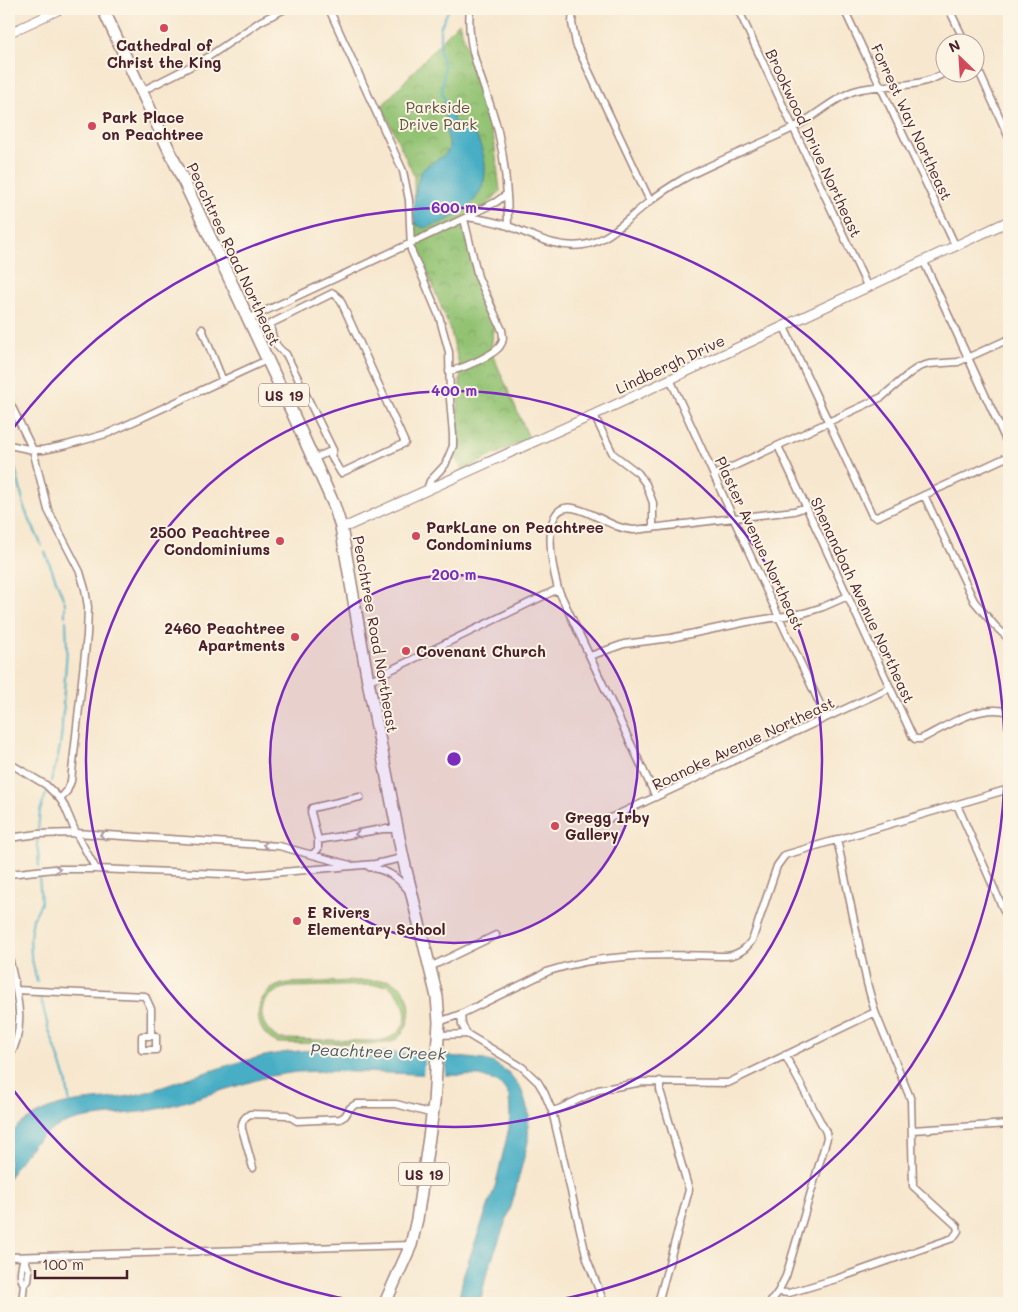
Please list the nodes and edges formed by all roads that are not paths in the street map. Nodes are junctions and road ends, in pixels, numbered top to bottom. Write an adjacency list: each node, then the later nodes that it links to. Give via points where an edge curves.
1 (61, 9): 11 (street)
2 (103, 9): 15 (highway, Peachtree Road Northeast / US 19)
3 (285, 9): 15 (street, via 261,21 205,59)
4 (328, 9): 23 (street, via 403,171 410,200)
5 (470, 9): 18 (street, via 468,30 471,48 498,131)
6 (573, 9): 19 (street, via 576,44)
7 (738, 9): 16 (street, Brookwood Drive Northeast)
8 (844, 9): 14 (street, Forrest Way Northeast)
9 (949, 9): 10 (street)
10 (960, 32)
11 (9, 33)
12 (936, 76): 14 (street, via 920,83)
13 (984, 82): 17 (street)
14 (881, 88): 16 (street, via 848,94); 24 (street, Forrest Way Northeast)
15 (142, 91): 31 (highway, Peachtree Road Northeast / US 19)
16 (794, 128): 19 (street, via 685,178); 27 (street, Brookwood Drive Northeast)
17 (1009, 138)
18 (507, 194): 20 (street); 22 (street)
19 (650, 201): 22 (street, via 609,235 586,245 558,245)
20 (465, 218): 22 (street); 23 (street); 37 (street, via 478,277 503,338 495,351)
21 (1009, 221): 24 (main road, Lindbergh Drive)
22 (508, 226)
23 (410, 244): 26 (street); 37 (street, via 444,328)
24 (956, 247): 25 (main road, Lindbergh Drive)
25 (924, 262): 27 (main road, Lindbergh Drive); 35 (street)
26 (321, 285): 28 (street); 29 (street)
27 (868, 288): 32 (main road, Lindbergh Drive)
28 (308, 291): 30 (street); 31 (street)
29 (325, 297): 30 (street); 47 (street, via 333,293 340,299 405,443 341,473 331,456)
30 (312, 304): 47 (street, via 270,324 278,349 286,354)
31 (248, 319): 36 (highway, Peachtree Road Northeast / US 19)
32 (784, 327): 38 (main road, Lindbergh Drive); 42 (street)
33 (202, 328): 39 (street)
34 (1009, 339): 35 (street)
35 (968, 358): 42 (street, via 919,367 882,397); 45 (street)
36 (266, 360): 39 (street); 49 (highway, Peachtree Road Northeast / US 19)
37 (449, 371): 51 (street, via 453,446 445,465 429,482)
38 (670, 379): 41 (main road, Lindbergh Drive); 50 (street, Plaster Avenue Northeast)
39 (223, 381): 46 (street, via 109,433 67,445)
40 (9, 401): 46 (street)
41 (594, 415): 51 (main road, Lindbergh Drive); 56 (street, via 613,454 638,472 646,484 653,503)
42 (829, 422): 44 (street); 52 (street, via 870,512 876,517)
43 (9, 446): 46 (street)
44 (778, 446): 50 (street); 53 (street, Shenandoah Avenue Northeast)
45 (1009, 447)
46 (33, 450): 70 (street, via 48,510 80,572 88,606 71,781)
47 (333, 450): 49 (street)
48 (1009, 456): 52 (street)
49 (313, 459): 55 (highway, Peachtree Road Northeast / US 19)
50 (715, 475): 54 (street, Plaster Avenue Northeast)
51 (427, 490): 55 (main road, Lindbergh Drive)
52 (924, 495): 60 (street, via 974,601)
53 (806, 507): 54 (street); 58 (street, Shenandoah Avenue Northeast)
54 (734, 518): 56 (street); 59 (street, Plaster Avenue Northeast)
55 (341, 527): 62 (highway, Peachtree Road Northeast / US 19)
56 (653, 528): 57 (street, via 626,530 575,508 559,511 552,520 550,535)
57 (558, 588): 61 (street); 62 (street)
58 (848, 596): 59 (street, via 814,610); 63 (street, Shenandoah Avenue Northeast)
59 (779, 617): 61 (street, via 624,644); 65 (street, Plaster Avenue Northeast)
60 (1009, 639)
61 (590, 656): 68 (street)
62 (368, 681): 73 (highway, Peachtree Road Northeast / US 19)
63 (890, 688): 64 (street, Shenandoah Avenue Northeast, via 916,739 977,712); 65 (street, Roanoke Avenue Northeast)
64 (1009, 712)
65 (826, 718): 68 (street, Roanoke Avenue Northeast)
66 (9, 763): 70 (street, via 46,785)
67 (1009, 789): 71 (street)
68 (656, 797): 72 (street, Roanoke Avenue Northeast)
69 (360, 798): 77 (street, via 312,808)
70 (60, 799): 74 (street)
71 (957, 805): 76 (street); 85 (street)
72 (606, 820)
73 (398, 829): 77 (street, one-way to 77); 79 (highway, Peachtree Road Northeast / US 19)
74 (76, 833): 75 (street); 78 (street, one-way to 74, via 279,846); 82 (street)
75 (9, 838)
76 (837, 839): 90 (street); 91 (street, via 790,852 780,859 753,938 738,954 632,955 564,966)
77 (318, 840): 78 (street, via 318,849)
78 (313, 854): 81 (street)
79 (403, 858): 80 (street); 84 (highway, Peachtree Road Northeast / US 19)
80 (362, 865): 81 (street); 84 (street, via 390,873 400,880)
81 (353, 866): 82 (street, via 241,875)
82 (96, 869): 83 (street, one-way to 82)
83 (9, 874)
84 (413, 898): 88 (highway, Peachtree Road Northeast / US 19)
85 (1009, 922)
86 (496, 934): 88 (street)
87 (9, 957): 89 (street)
88 (430, 967): 92 (highway, Peachtree Road Northeast / US 19)
89 (16, 990): 95 (street, via 146,996 151,1009); 97 (street, via 19,1035)
90 (875, 1012): 96 (street); 102 (street, via 911,1100)
91 (461, 1014): 92 (street); 93 (street)
92 (439, 1022): 94 (highway, Peachtree Road Northeast / US 19)
93 (467, 1034): 94 (street); 100 (street, via 530,1074 544,1092)
94 (439, 1035): 99 (highway, Peachtree Road Northeast / US 19)
95 (151, 1036)
96 (785, 1055): 98 (street, via 728,1083); 107 (street, via 827,1138 786,1276)
97 (9, 1058)
98 (660, 1082): 100 (street, via 598,1090); 111 (street, via 689,1190)
99 (434, 1109): 103 (street, via 396,1104 356,1104 340,1119 297,1121 287,1115 250,1114 241,1123); 104 (highway, Peachtree Road Northeast / US 19)
100 (552, 1111): 110 (street, via 587,1258)
101 (1009, 1124): 102 (street)
102 (912, 1130): 107 (street, via 913,1186 956,1226 956,1236 836,1279 789,1293)
103 (253, 1168)
104 (412, 1245): 106 (street); 109 (highway, Peachtree Road Northeast / US 19)
105 (9, 1257): 106 (street)
106 (24, 1257): 108 (street, via 29,1271)
107 (778, 1292): 112 (street)
108 (22, 1303)
109 (385, 1303)
110 (604, 1303)
111 (658, 1303)
112 (770, 1303)

